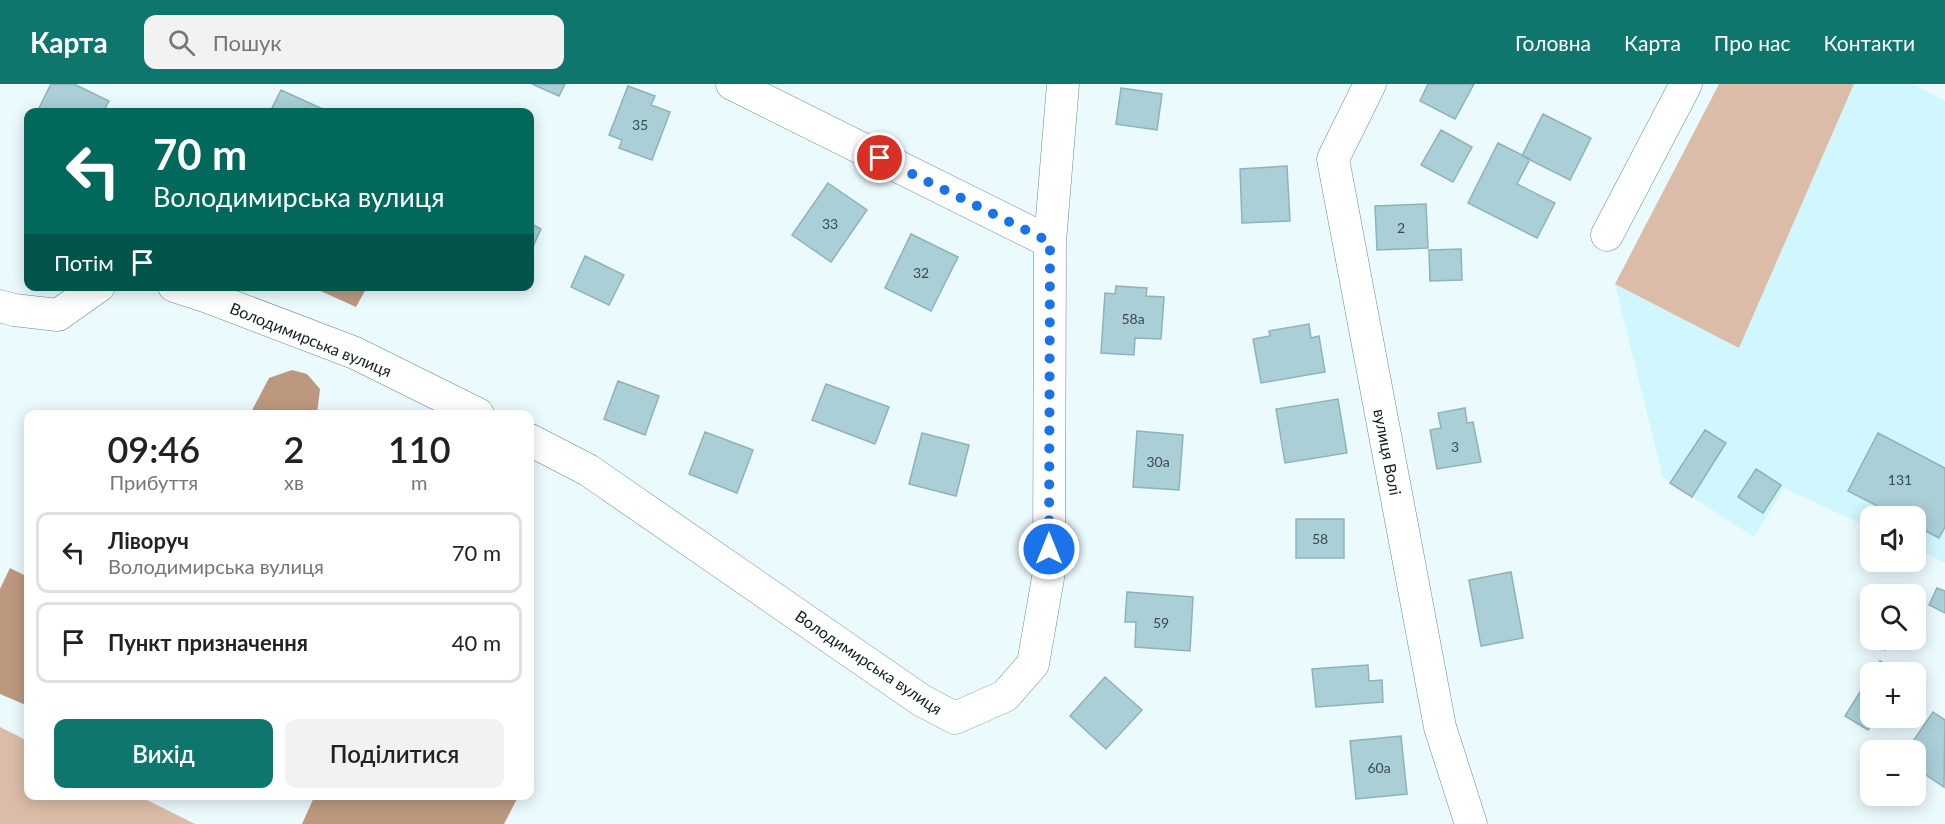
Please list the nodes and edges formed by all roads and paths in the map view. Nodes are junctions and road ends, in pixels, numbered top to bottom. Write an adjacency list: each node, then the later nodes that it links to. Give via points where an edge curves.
1 (732, 84): 6 (street)
2 (1063, 84): 6 (street, Володимирська вулиця)
3 (1370, 84): 13 (street, вулиця Волі, via 1333,159 1440,727)
4 (1686, 84): 5 (street)
5 (1606, 235)
6 (1050, 242): 12 (street, Володимирська вулиця, via 1049,572 1034,664 1005,696 954,718 921,700 588,470)
7 (92, 291): 9 (street, via 58,315)
8 (189, 291): 10 (street, Володимирська вулиця, via 355,353)
9 (0, 306)
10 (435, 404): 11 (street, Володимирська вулиця)
11 (461, 410)
12 (534, 442)
13 (1471, 824)

